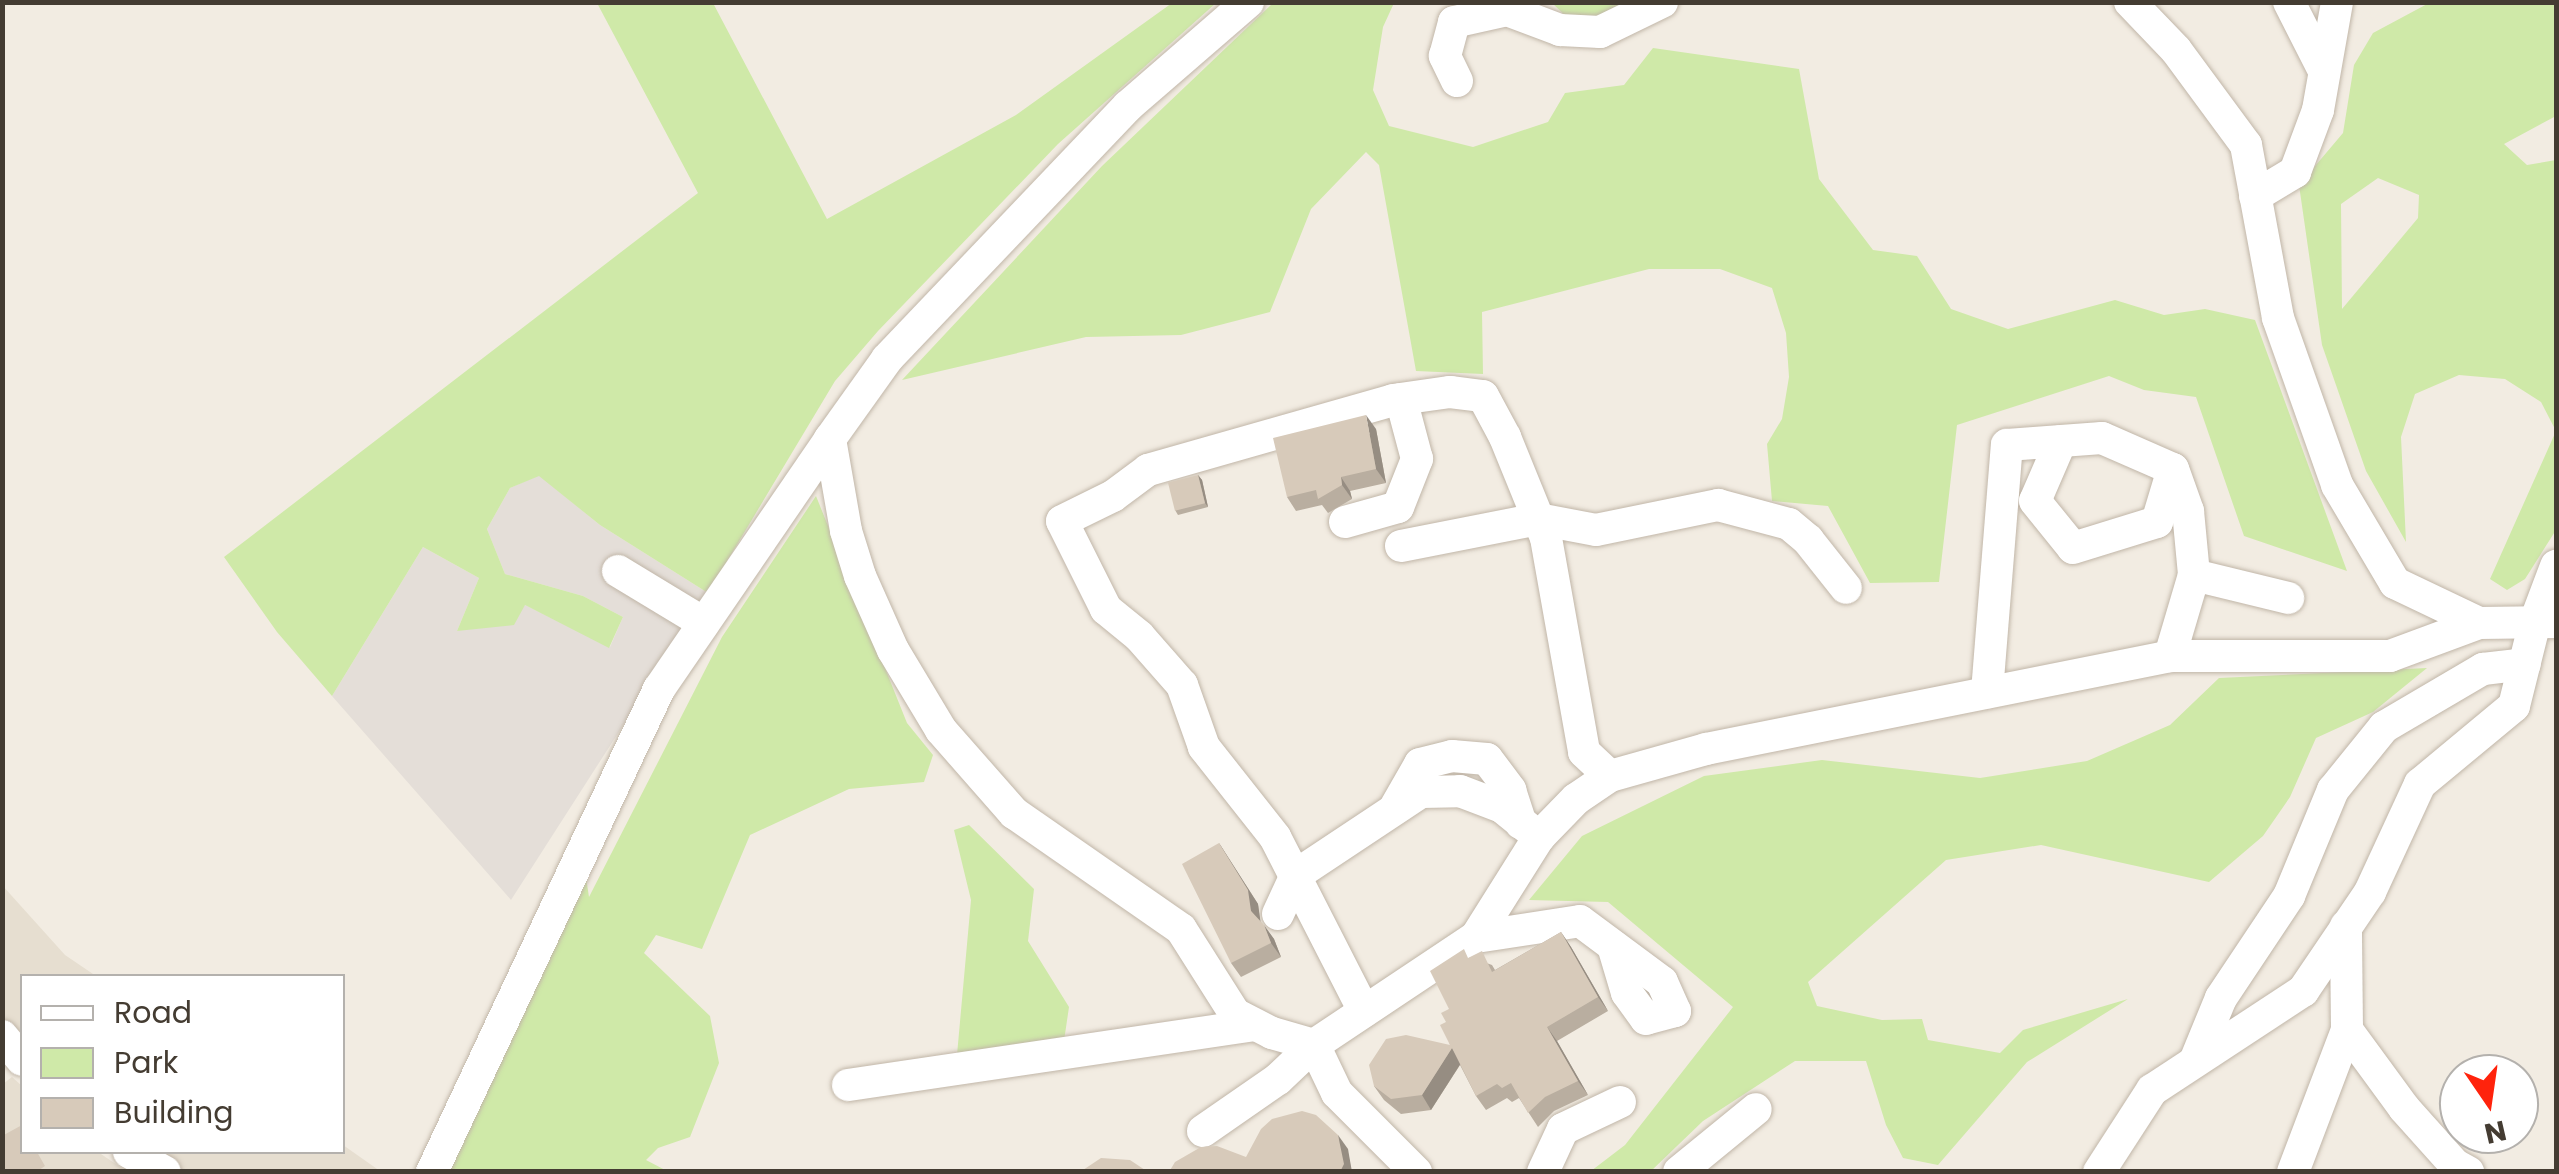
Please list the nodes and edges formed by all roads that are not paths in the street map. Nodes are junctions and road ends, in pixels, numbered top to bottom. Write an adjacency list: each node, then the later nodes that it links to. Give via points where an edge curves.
1 (1248, 2): 11 (street, via 1128,106 887,358)
2 (1662, 2): 8 (street, via 1600,32 1560,30 1507,10 1454,22 1446,56)
3 (2130, 2): 6 (street)
4 (2290, 2): 7 (street)
5 (2337, 2): 7 (street)
6 (2161, 18): 9 (street, via 2246,145)
7 (2322, 68): 9 (street, via 2318,110 2295,172)
8 (1457, 81)
9 (2256, 196): 24 (street, via 2278,318 2337,486 2395,583)
10 (1401, 399): 14 (street, via 1450,392 1483,396); 15 (street, via 1417,459 1398,507); 30 (street, via 1148,470 1114,496 1062,521 1106,609 1182,685 1204,747)
11 (830, 438): 23 (street); 36 (street, via 860,576 893,650 941,730 1014,812 1181,929 1235,1014)
12 (2061, 441): 13 (street, via 2102,438); 13 (street, via 2035,501 2074,548 2157,522); 27 (street, via 2008,445)
13 (2174, 469): 19 (street, via 2188,511)
14 (1538, 519): 16 (street); 20 (street, via 1596,530 1718,505 1789,524); 28 (street, via 1584,752)
15 (1345, 522)
16 (1401, 546)
17 (2556, 566): 22 (street)
18 (618, 571): 23 (street)
19 (2194, 574): 21 (street); 25 (street)
20 (1846, 588)
21 (2288, 598)
22 (2546, 622): 24 (street); 26 (street)
23 (704, 623): 48 (street, via 659,689)
24 (2479, 623): 25 (street, via 2390,656)
25 (2170, 656): 27 (street)
26 (2524, 664): 32 (street, via 2514,706 2420,784 2370,892); 41 (street, via 2483,668 2384,727 2332,790 2288,896 2220,998)
27 (1988, 692): 28 (street, via 1706,749)
28 (1610, 776): 29 (street)
29 (1530, 830): 30 (street, via 1502,807 1460,791 1421,792); 33 (street)
30 (1296, 874): 31 (street); 35 (street)
31 (1278, 914)
32 (2346, 926): 37 (street); 41 (street, via 2303,991)
33 (1476, 937): 34 (street, via 1580,921); 35 (street)
34 (1613, 946)
35 (1364, 1011): 39 (street)
36 (1256, 1025): 39 (street); 42 (street)
37 (2346, 1030): 53 (street); 54 (street, via 2404,1108)
38 (2, 1036): 40 (street)
39 (1314, 1045): 45 (street); 49 (street, via 1337,1093)
40 (20, 1058)
41 (2195, 1062): 52 (street, via 2152,1090)
42 (848, 1085)
43 (1620, 1102): 50 (street, via 1563,1128)
44 (1756, 1109): 51 (street)
45 (1203, 1132)
46 (132, 1154): 47 (street)
47 (164, 1172)
48 (432, 1172)
49 (1416, 1172)
50 (1543, 1172)
51 (1680, 1172)
52 (2099, 1172)
53 (2293, 1172)
54 (2468, 1172)

